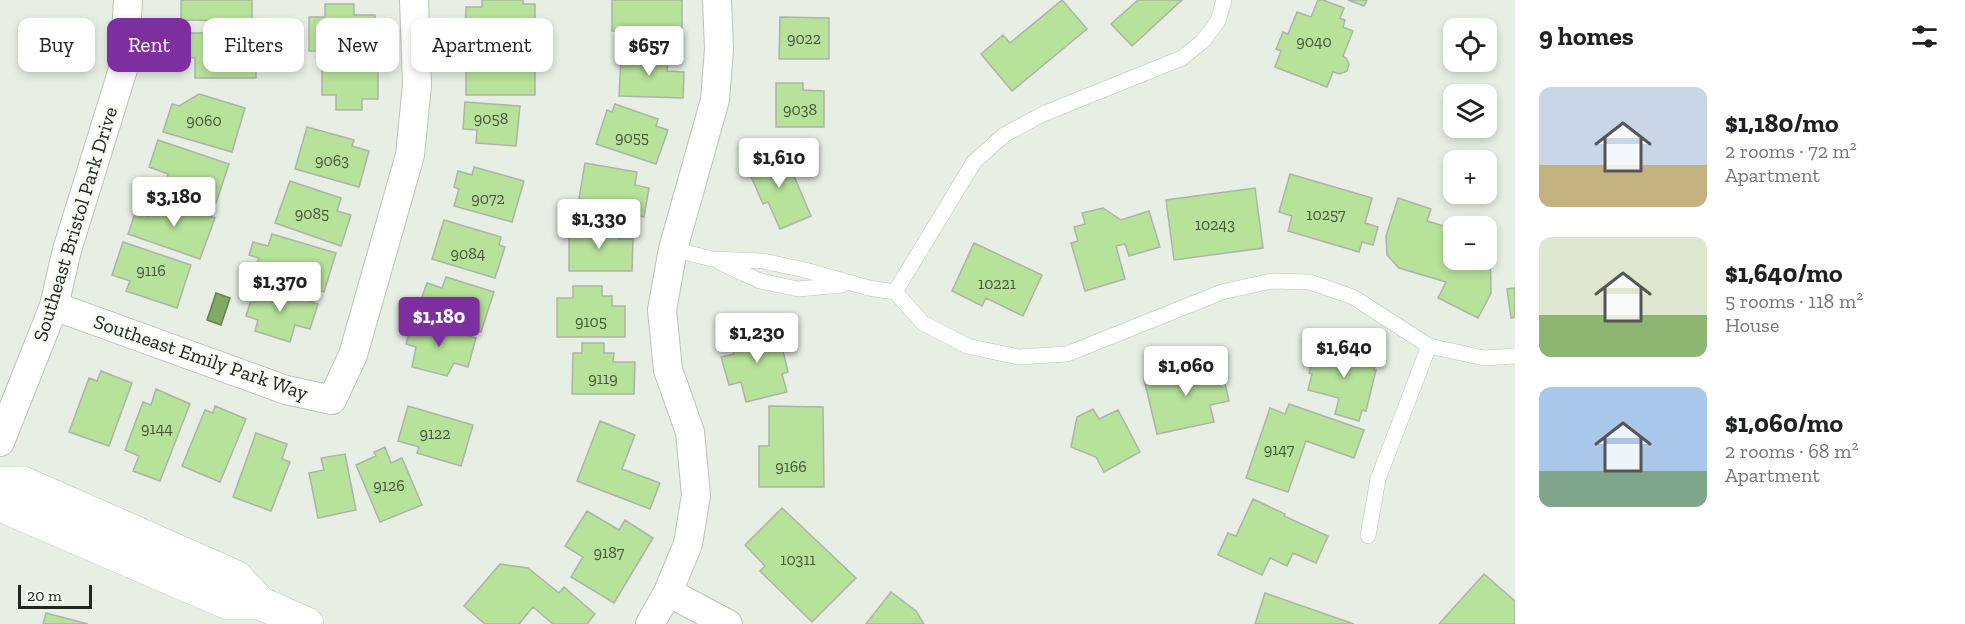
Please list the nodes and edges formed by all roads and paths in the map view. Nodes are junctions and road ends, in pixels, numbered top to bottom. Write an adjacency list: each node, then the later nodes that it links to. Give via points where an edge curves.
1 (128, 0): 7 (street, Southeast Bristol Park Drive, via 124,66 67,250)
2 (414, 0): 7 (street, Southeast Emily Park Way, via 417,85 410,155 353,355 332,400 286,390)
3 (717, 0): 5 (street, via 715,100)
4 (1224, 0): 6 (lane, via 1218,21 1203,41 1182,58 1043,114 1004,135 975,162)
5 (673, 249): 6 (lane, via 712,259 760,280 798,289 850,284); 14 (street, via 662,310 668,370 690,432 696,495 688,544)
6 (896, 292): 8 (lane, via 923,323 967,346 1018,357 1067,354 1222,292 1271,280 1310,282 1353,297)
7 (54, 306): 10 (street, Southeast Bristol Park Drive)
8 (1429, 346): 9 (lane, via 1484,358); 13 (lane, via 1378,479)
9 (1515, 356)
10 (0, 442)
11 (0, 483): 15 (street, via 23,483 236,577)
12 (0, 498): 15 (street, via 10,509 228,603)
13 (1368, 536)
14 (668, 592): 17 (street); 18 (street)
15 (260, 603): 16 (street)
16 (307, 624)
17 (650, 624)
18 (728, 624)

